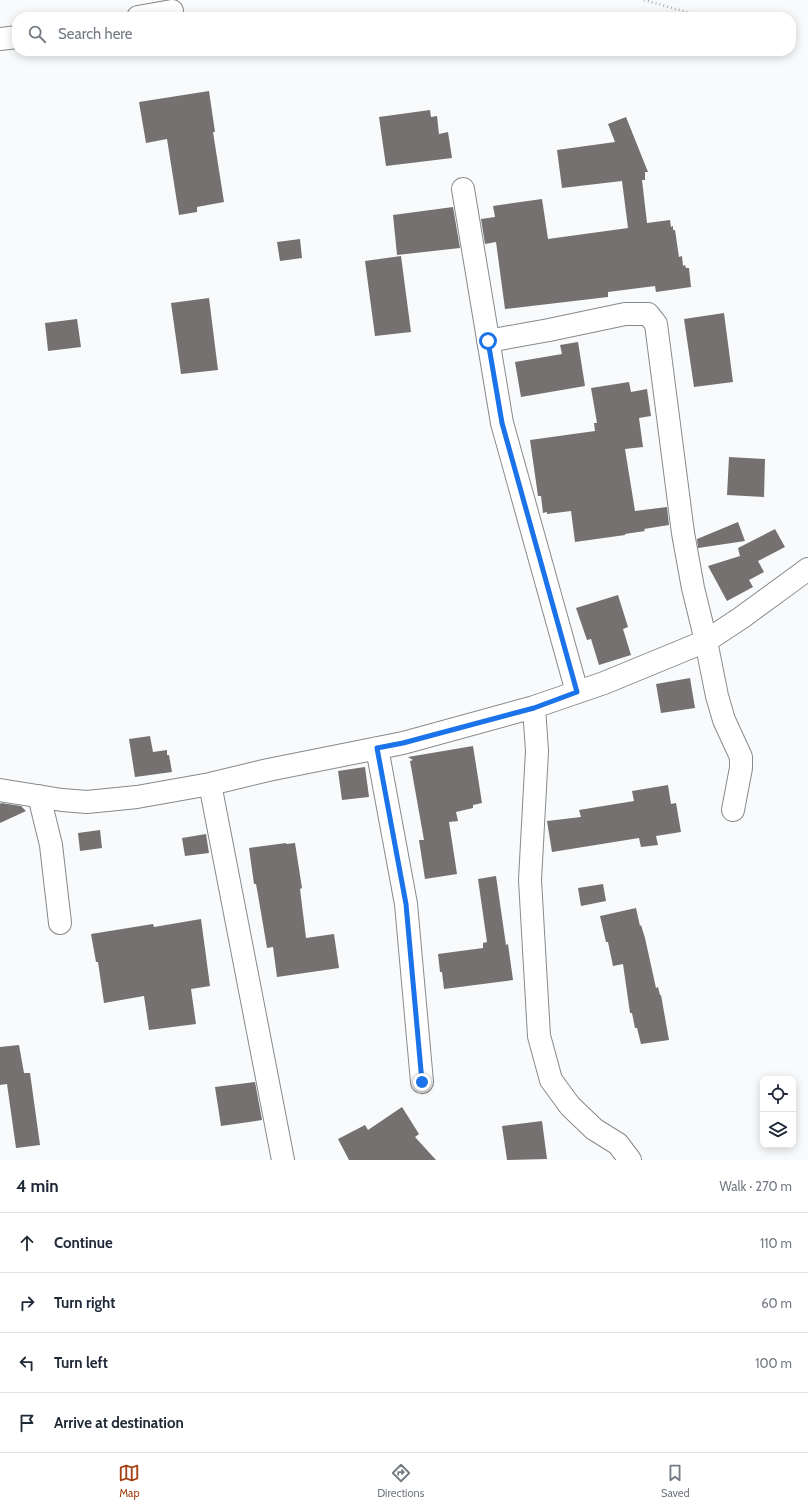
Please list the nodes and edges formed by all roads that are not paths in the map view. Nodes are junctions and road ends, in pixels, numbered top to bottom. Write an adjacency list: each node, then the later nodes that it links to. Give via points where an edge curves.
1 (172, 11): 2 (street)
2 (166, 12)
3 (12, 38): 4 (street)
4 (0, 39)
5 (463, 189): 6 (street)
6 (488, 341): 8 (street, via 625,314 648,314 656,324 683,533); 9 (street, via 502,423)
7 (808, 569): 8 (street)
8 (706, 641): 9 (street); 15 (street, via 716,696 741,757)
9 (577, 692): 10 (street)
10 (534, 708): 11 (street); 19 (street, via 537,751 530,880 539,1036 550,1080 570,1106 594,1129 618,1144)
11 (377, 748): 12 (street); 17 (street, via 406,904)
12 (210, 784): 14 (street, via 108,801 81,802); 18 (street)
13 (0, 790): 14 (street)
14 (38, 796): 16 (street, via 51,845)
15 (733, 810)
16 (60, 923)
17 (422, 1082)
18 (284, 1160)
19 (630, 1160)

